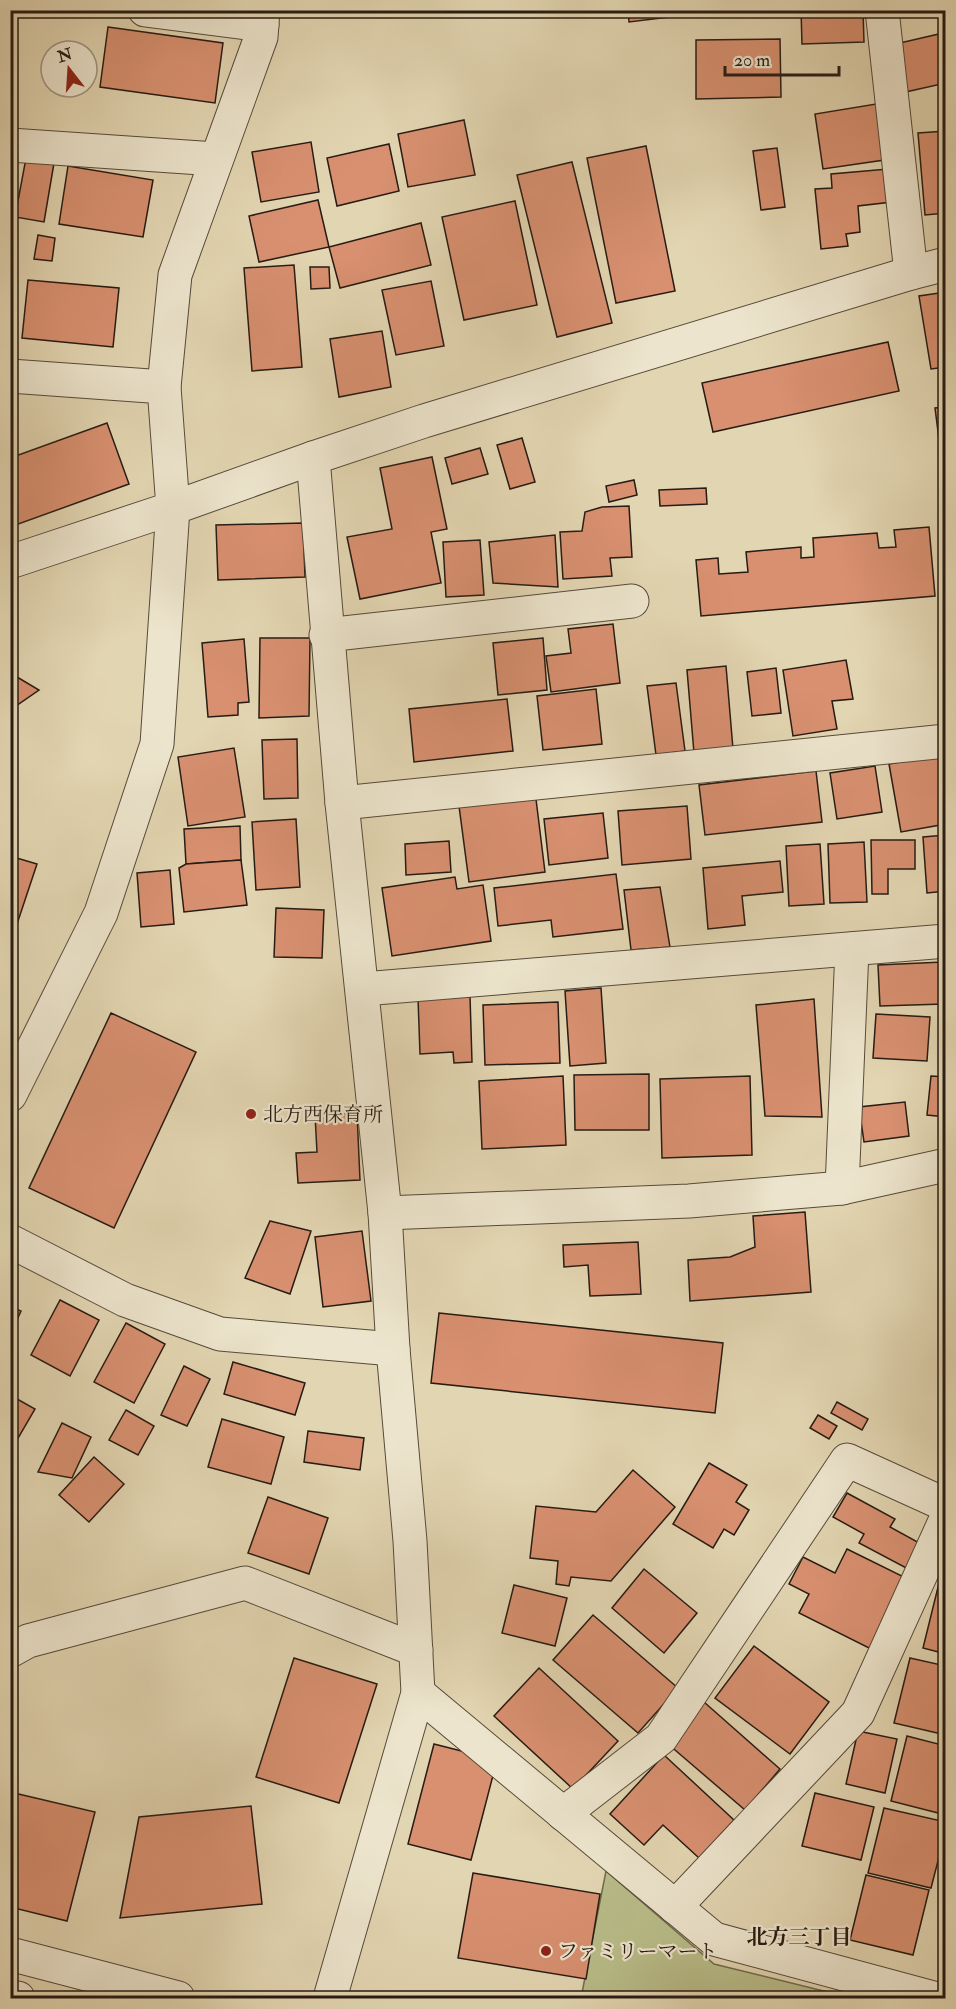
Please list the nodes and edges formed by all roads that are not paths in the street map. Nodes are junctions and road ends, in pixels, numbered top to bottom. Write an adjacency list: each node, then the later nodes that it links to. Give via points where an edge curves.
1 (145, 10): 3 (street)
2 (882, 10): 7 (street)
3 (263, 18): 5 (street, via 261,38)
4 (10, 144): 5 (street)
5 (216, 159): 9 (street, via 175,275)
6 (945, 264): 7 (street)
7 (911, 273): 10 (street)
8 (10, 376): 9 (street)
9 (164, 387): 11 (street)
10 (313, 458): 11 (street); 14 (street)
11 (173, 508): 12 (street); 20 (street, via 157,744 101,913)
12 (10, 562)
13 (632, 601): 14 (street)
14 (327, 635): 16 (street)
15 (945, 741): 16 (street)
16 (342, 803): 19 (street)
17 (945, 941): 18 (street)
18 (852, 949): 19 (street); 22 (street)
19 (363, 989): 23 (street)
20 (10, 1095)
21 (945, 1165): 22 (street)
22 (842, 1188): 23 (street, via 689,1201)
23 (385, 1214): 25 (street)
24 (10, 1241): 25 (street, via 125,1300 220,1334)
25 (393, 1349): 28 (street)
26 (945, 1505): 31 (street, via 847,1460 661,1738)
27 (945, 1519): 32 (street, via 858,1713)
28 (416, 1650): 29 (street, via 245,1583 28,1641); 30 (street)
29 (10, 1651)
30 (418, 1694): 31 (street); 37 (street)
31 (564, 1814): 32 (street)
32 (675, 1907): 38 (street, via 714,1939)
33 (10, 1954): 36 (street)
34 (10, 1997): 35 (street)
35 (18, 1998)
36 (178, 1998)
37 (330, 1998)
38 (933, 1998)

